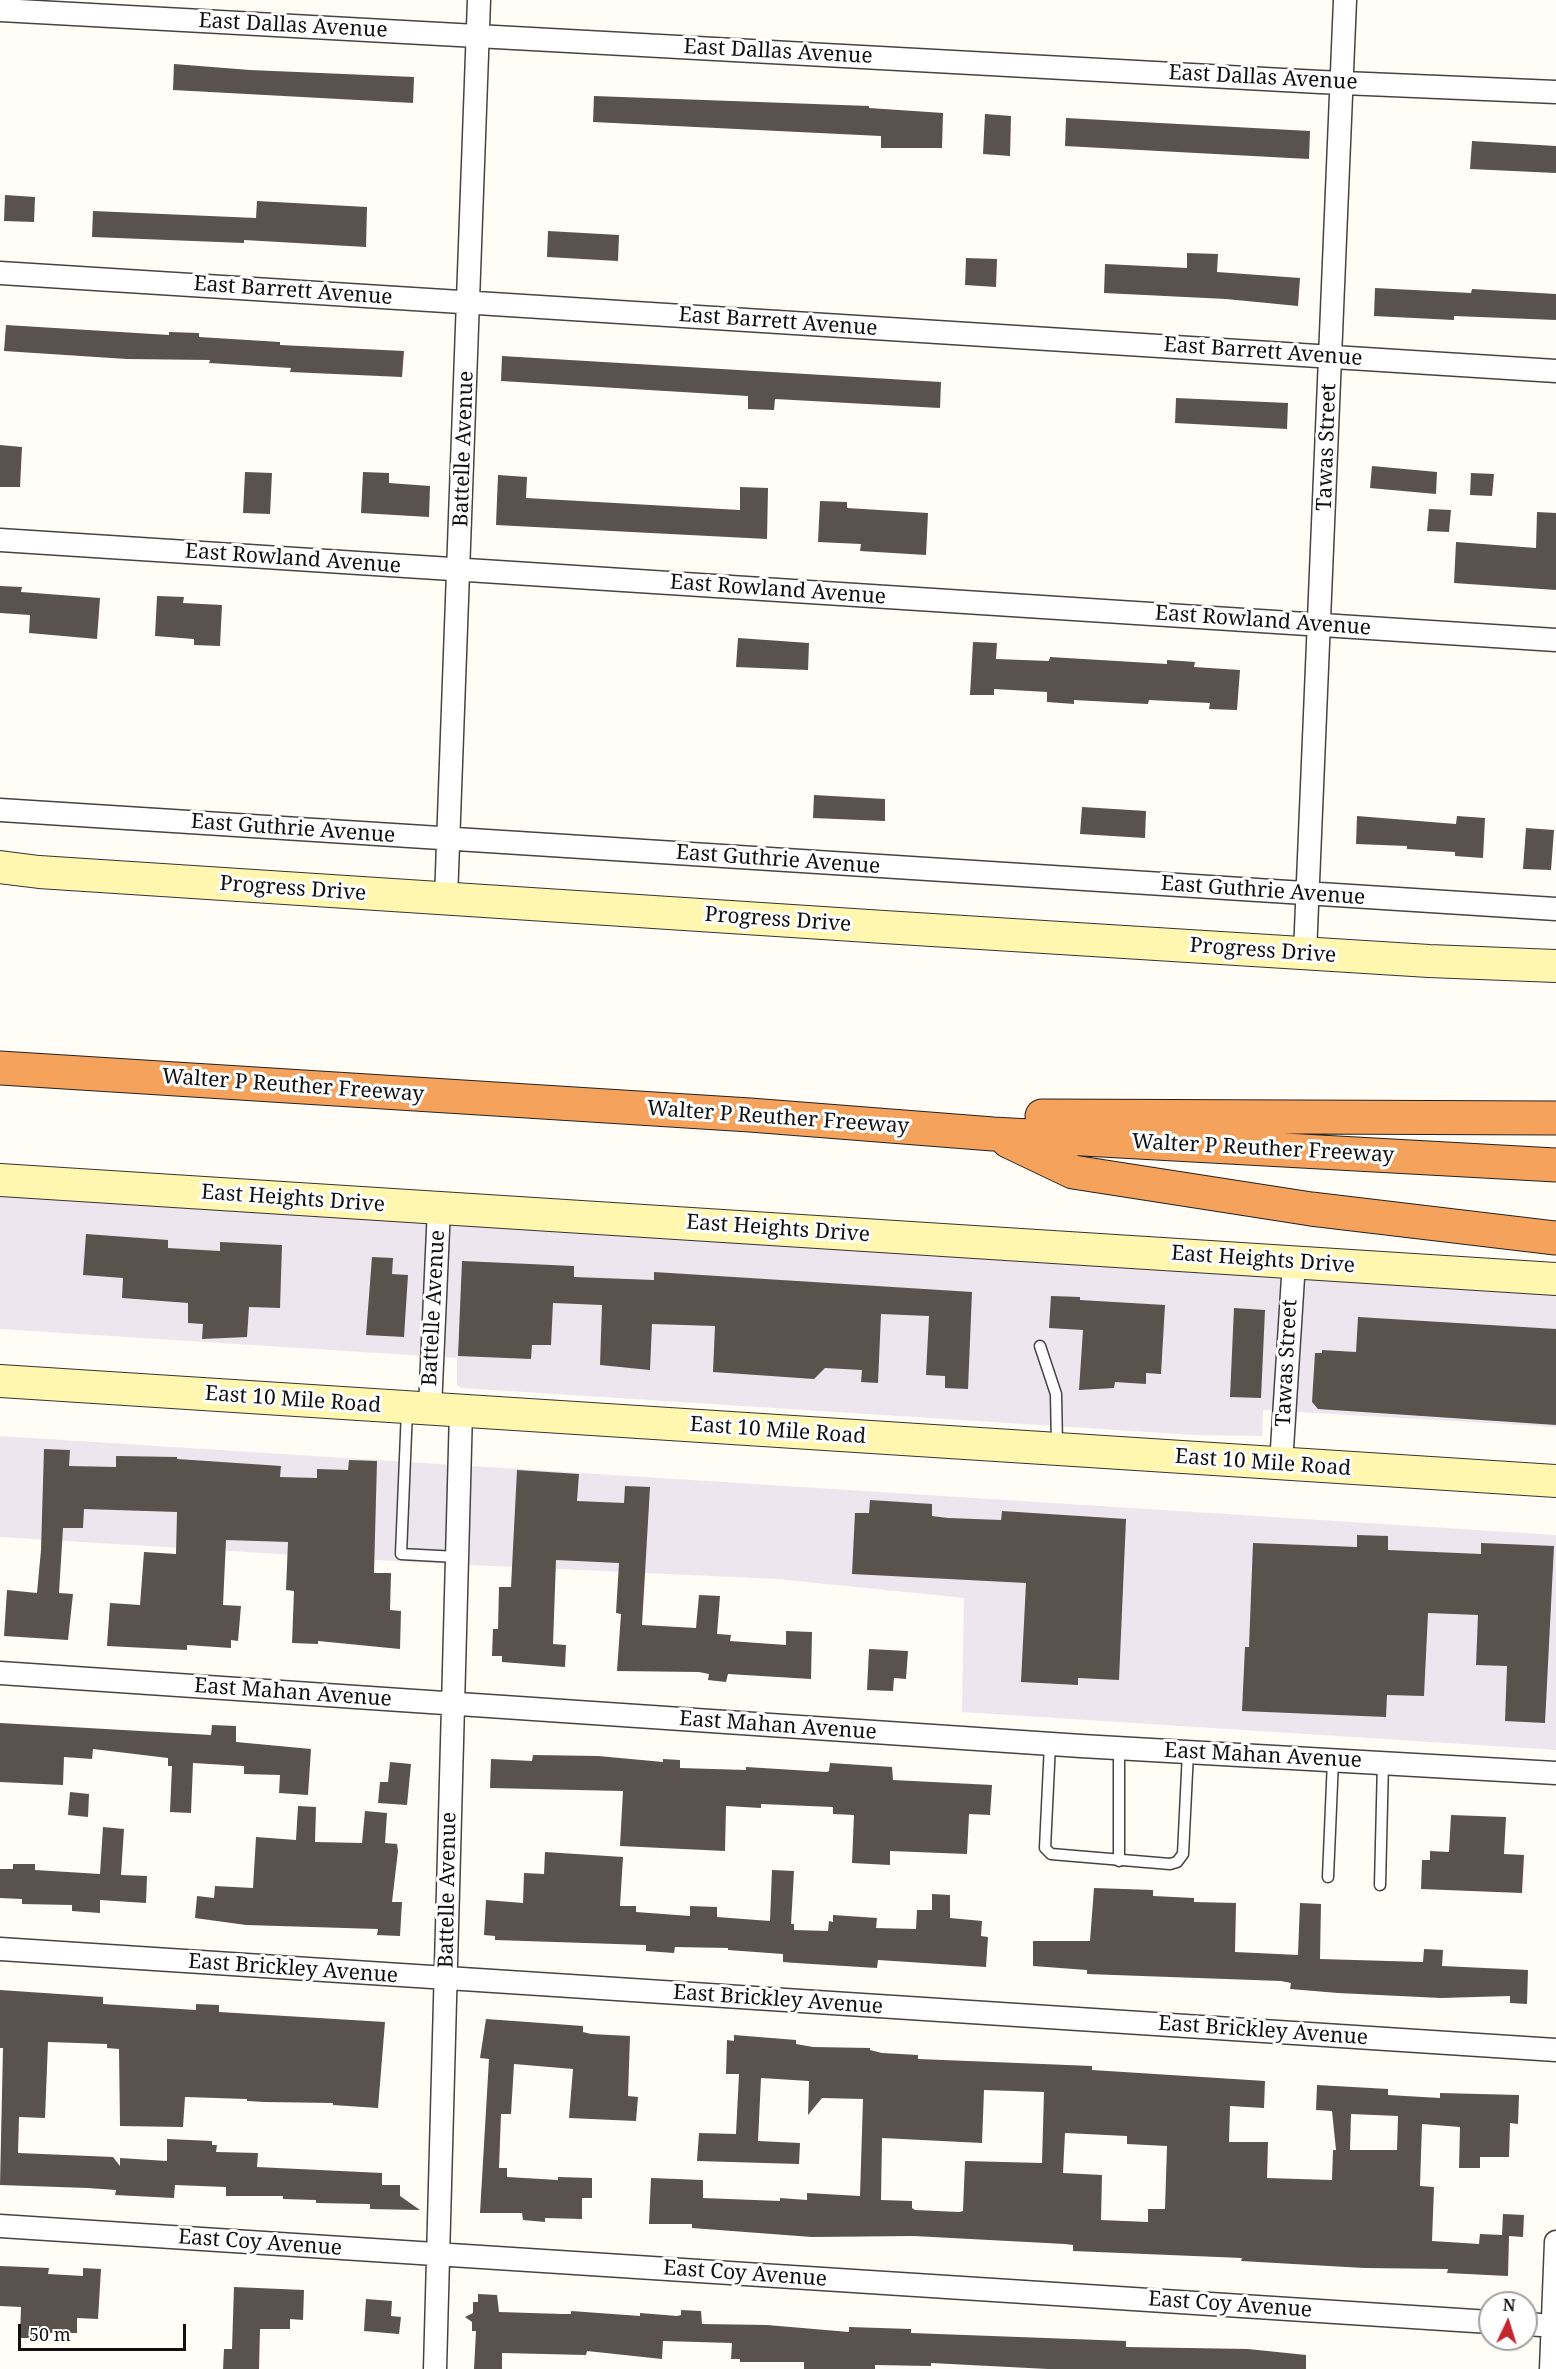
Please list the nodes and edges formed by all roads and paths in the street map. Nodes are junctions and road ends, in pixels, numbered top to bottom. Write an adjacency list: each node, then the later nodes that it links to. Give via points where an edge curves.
1 (479, 0): 4 (street, Battelle Avenue)
2 (1345, 0): 5 (street, Tawas Street)
3 (0, 10): 4 (street, East Dallas Avenue)
4 (478, 36): 5 (street, East Dallas Avenue); 8 (street, Battelle Avenue)
5 (1341, 83): 6 (street, East Dallas Avenue); 9 (street, Tawas Street)
6 (1556, 92)
7 (0, 273): 8 (street, East Barrett Avenue)
8 (469, 302): 9 (street, East Barrett Avenue); 12 (street, Battelle Avenue)
9 (1331, 356): 10 (street, East Barrett Avenue); 13 (street, Tawas Street)
10 (1556, 371)
11 (0, 540): 12 (street, East Rowland Avenue)
12 (459, 570): 13 (street, East Rowland Avenue); 16 (street, Battelle Avenue)
13 (1320, 625): 14 (street, East Rowland Avenue); 18 (street, Tawas Street)
14 (1556, 640)
15 (0, 810): 16 (street, East Guthrie Avenue)
16 (450, 839): 18 (street, East Guthrie Avenue); 19 (street, Battelle Avenue)
17 (0, 867): 19 (main road, Progress Drive)
18 (1308, 894): 20 (street, East Guthrie Avenue); 21 (street, Tawas Street)
19 (446, 899): 21 (main road, Progress Drive)
20 (1556, 909)
21 (1305, 953): 22 (main road, Progress Drive)
22 (1556, 966)
23 (0, 1068): 24 (highway, Walter P Reuther Freeway)
24 (750, 1115): 25 (highway); 26 (highway, Walter P Reuther Freeway)
25 (1556, 1119)
26 (993, 1134): 27 (highway, Walter P Reuther Freeway); 30 (highway, via 1073,1172 1311,1209)
27 (1556, 1164)
28 (0, 1180): 29 (main road, East Heights Drive)
29 (439, 1208): 31 (main road, East Heights Drive); 35 (street, Battelle Avenue)
30 (1556, 1238)
31 (1293, 1262): 32 (main road, East Heights Drive); 38 (street, Tawas Street)
32 (1556, 1279)
33 (1040, 1346): 37 (lane, via 1056,1394)
34 (0, 1381): 35 (main road, East 10 Mile Road)
35 (418, 1408): 36 (main road, East 10 Mile Road); 40 (lane, via 401,1554)
36 (461, 1411): 37 (main road, East 10 Mile Road); 40 (street, Battelle Avenue)
37 (1057, 1449): 38 (main road, East 10 Mile Road)
38 (1281, 1464): 39 (main road, East 10 Mile Road)
39 (1556, 1482)
40 (457, 1557): 42 (street, Battelle Avenue)
41 (0, 1673): 42 (street, East Mahan Avenue)
42 (452, 1704): 43 (street, East Mahan Avenue); 53 (street, Battelle Avenue)
43 (1050, 1744): 44 (street, East Mahan Avenue); 49 (lane, via 1045,1848 1063,1857)
44 (1119, 1748): 45 (street, East Mahan Avenue); 49 (lane)
45 (1188, 1752): 46 (street, East Mahan Avenue); 49 (lane, via 1183,1854 1170,1864)
46 (1333, 1759): 47 (street, East Mahan Avenue); 50 (lane)
47 (1383, 1762): 48 (street, East Mahan Avenue); 51 (lane)
48 (1556, 1773)
49 (1119, 1861)
50 (1328, 1877)
51 (1380, 1885)
52 (0, 1949): 53 (street, East Brickley Avenue)
53 (447, 1979): 54 (street, East Brickley Avenue); 57 (street, Battelle Avenue)
54 (1556, 2050)
55 (0, 2226): 57 (street, East Coy Avenue)
56 (1556, 2242): 60 (street)
57 (438, 2254): 58 (street, East Coy Avenue); 61 (street, Battelle Avenue)
58 (1478, 2321)
59 (1538, 2325): 60 (street)
60 (1554, 2326): 62 (street)
61 (435, 2369)
62 (1551, 2369)

